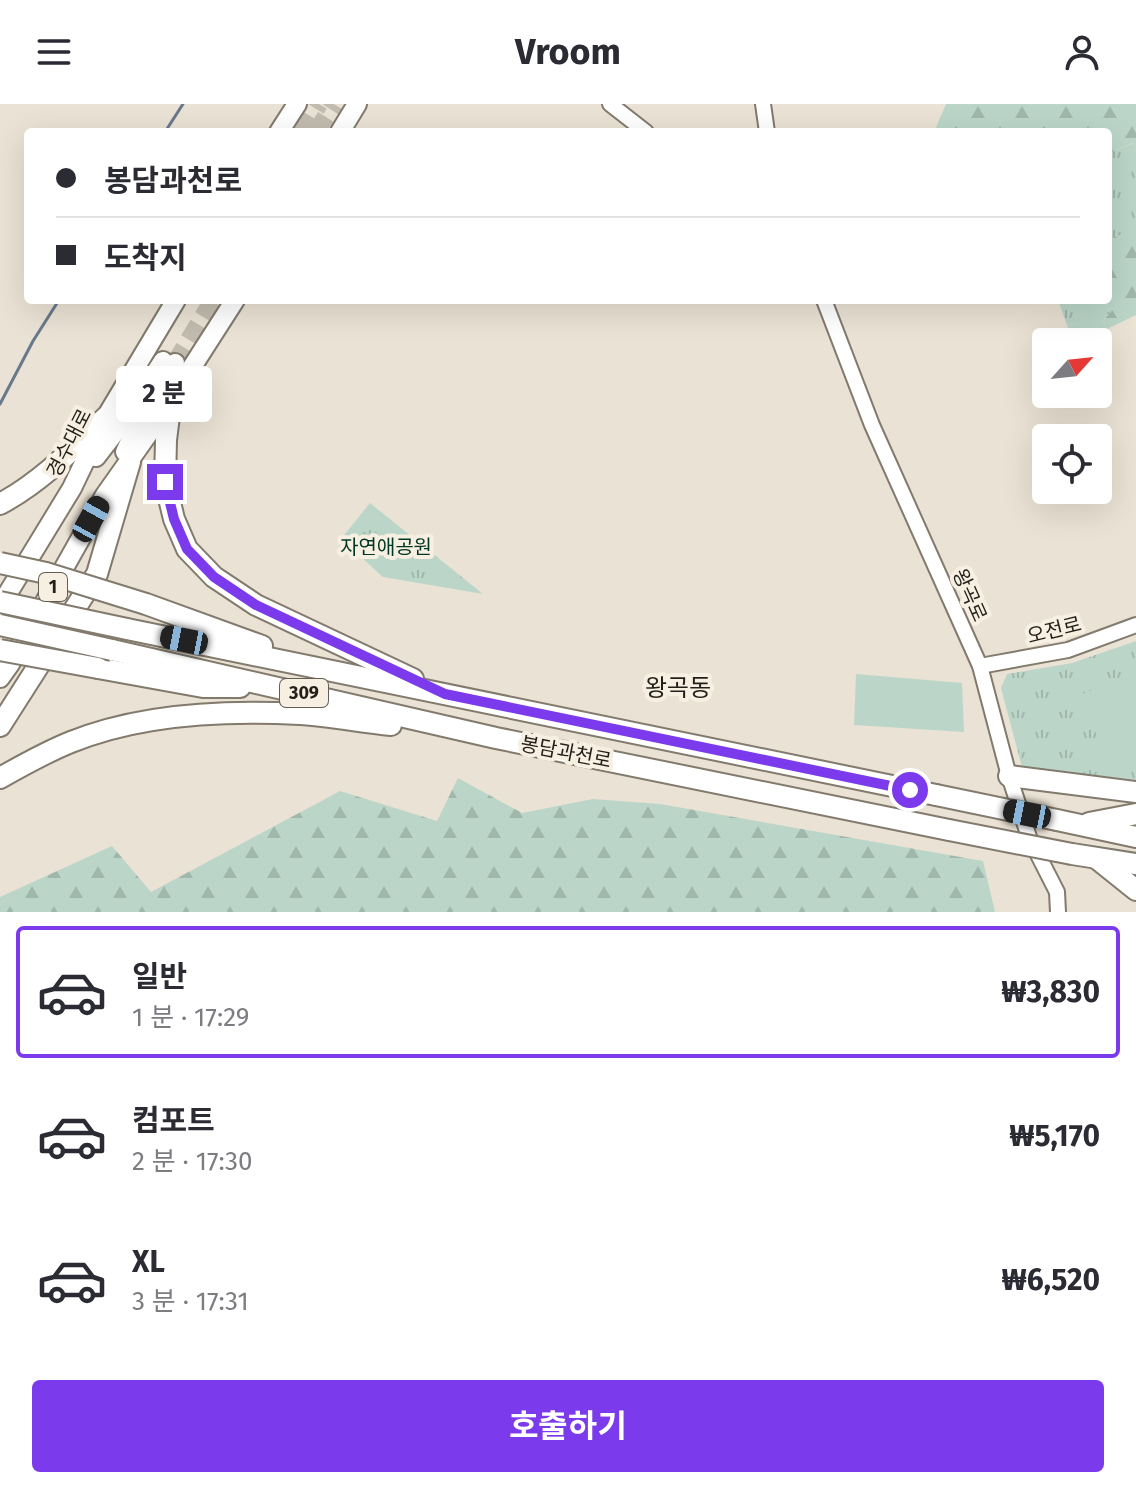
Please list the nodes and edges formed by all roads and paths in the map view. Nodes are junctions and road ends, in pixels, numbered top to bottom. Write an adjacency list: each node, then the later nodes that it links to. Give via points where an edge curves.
1 (297, 104): 5 (main road)
2 (610, 104): 7 (street)
3 (763, 104): 8 (street)
4 (357, 105): 6 (main road)
5 (282, 128)
6 (343, 128)
7 (641, 128)
8 (766, 128)
9 (174, 304): 13 (main road, 경수대로 / 1)
10 (232, 304): 12 (main road, 1)
11 (826, 304): 23 (street, 왕곡로, via 872,425)
12 (171, 400): 14 (main road, 1); 27 (highway, via 165,482 187,549 214,577 256,605)
13 (106, 417): 15 (main road, 경수대로 / 1); 17 (highway, via 50,470)
14 (130, 462): 16 (main road, 1); 28 (highway, via 97,574)
15 (72, 488): 16 (main road, 1, via 169,362); 19 (main road, 경수대로 / 1)
16 (105, 495): 25 (main road, 1)
17 (0, 504)
18 (0, 563): 24 (highway, bridge, via 146,604)
19 (0, 604): 24 (highway, 봉담과천로 / 309, bridge)
20 (0, 625): 26 (highway, 봉담과천로 / 309, bridge)
21 (1136, 625): 23 (street, 오전로, via 1068,650)
22 (0, 650): 26 (highway, bridge, via 203,687)
23 (980, 666): 30 (street, 왕곡로)
24 (326, 669): 27 (highway, 봉담과천로 / 309)
25 (0, 678)
26 (283, 688): 29 (highway, 봉담과천로 / 309)
27 (445, 694): 34 (highway, 봉담과천로 / 309, bridge)
28 (0, 726)
29 (496, 738): 31 (highway, via 302,714 220,713 158,720 73,741); 36 (highway, 봉담과천로 / 309, bridge)
30 (1009, 776): 32 (highway); 39 (street, 왕곡로, via 1029,837 1057,892)
31 (0, 778)
32 (1136, 792)
33 (1136, 814): 34 (highway)
34 (1080, 825): 35 (highway, 봉담과천로 / 309)
35 (1136, 837)
36 (1096, 858): 37 (highway, 봉담과천로 / 309); 38 (highway)
37 (1136, 864)
38 (1136, 890)
39 (1058, 912)

